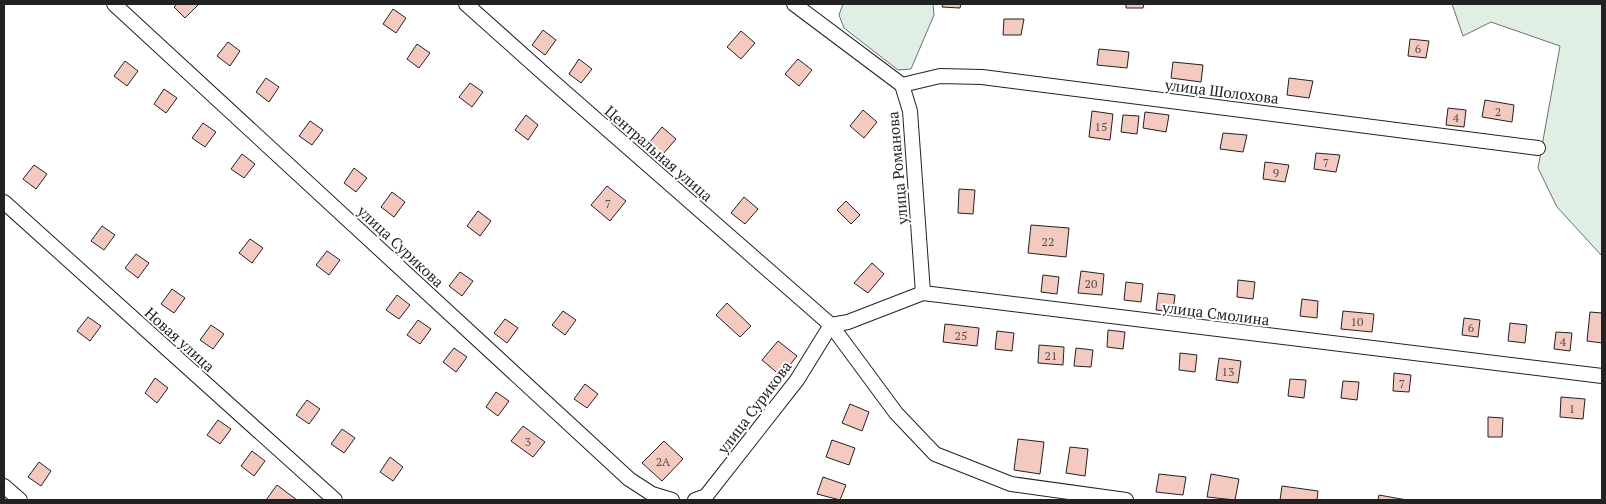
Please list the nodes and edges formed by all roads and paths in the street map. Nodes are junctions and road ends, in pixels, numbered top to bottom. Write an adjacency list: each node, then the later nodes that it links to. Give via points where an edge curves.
1 (114, 4): 13 (street, улица Сурикова, via 628,479 652,494)
2 (466, 4): 8 (street, Центральная улица)
3 (794, 4): 4 (street)
4 (902, 85): 5 (street, улица Шолохова, via 940,76 982,77); 7 (street, улица Романова, via 910,111)
5 (1538, 148)
6 (4, 202): 12 (street, Новая улица)
7 (923, 293): 8 (street, улица Смолина, via 848,322); 9 (street, улица Смолина)
8 (831, 325): 14 (street, улица Сурикова, via 785,396 706,496); 15 (street, Центральная улица, via 896,413 935,454 1011,484)
9 (1602, 376)
10 (4, 486): 11 (street)
11 (20, 500)
12 (335, 500)
13 (672, 500)
14 (695, 500)
15 (1126, 500)

